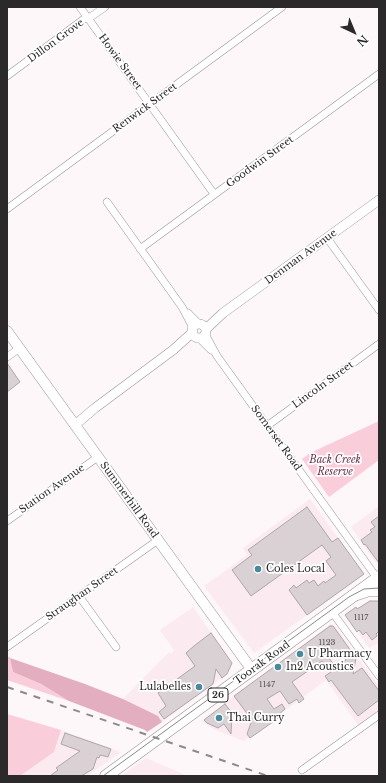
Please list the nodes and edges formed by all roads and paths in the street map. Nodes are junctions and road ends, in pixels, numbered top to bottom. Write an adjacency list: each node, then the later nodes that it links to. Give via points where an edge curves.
1 (80, 7): 4 (street, Howie Street)
2 (105, 7): 4 (street, Dillon Grove)
3 (282, 7): 7 (street, Renwick Street)
4 (88, 18): 6 (street, Dillon Grove); 7 (street, Howie Street)
5 (379, 74): 8 (street, Goodwin Street)
6 (7, 76)
7 (150, 104): 8 (street, Howie Street); 11 (street, Renwick Street)
8 (214, 194): 13 (street, Goodwin Street)
9 (379, 200): 12 (street, Denman Avenue)
10 (107, 202): 13 (street, Somerset Road)
11 (7, 209)
12 (327, 238): 14 (street); 16 (street, Denman Avenue)
13 (140, 249): 16 (street, Somerset Road)
14 (379, 310)
15 (7, 331): 18 (main road, Summerhill Road)
16 (199, 331): 20 (street, Denman Avenue); 21 (street, Somerset Road)
17 (379, 344): 21 (street, Lincoln Street)
18 (20, 348): 19 (street); 20 (main road, Summerhill Road)
19 (7, 357)
20 (74, 423): 22 (main road, Summerhill Road)
21 (267, 426): 25 (street, Somerset Road)
22 (98, 457): 23 (street, Station Avenue); 24 (main road, Summerhill Road)
23 (7, 521)
24 (158, 540): 26 (street, Straughan Street); 30 (main road, Summerhill Road)
25 (378, 581): 27 (highway, Toorak Road / 26)
26 (80, 596): 28 (street, Straughan Street); 29 (street)
27 (332, 612): 30 (highway, Toorak Road / 26); 31 (street)
28 (7, 647)
29 (116, 647)
30 (252, 670): 34 (highway, Toorak Road / 26)
31 (379, 676)
32 (379, 715): 33 (street)
33 (302, 770)
34 (106, 776)

